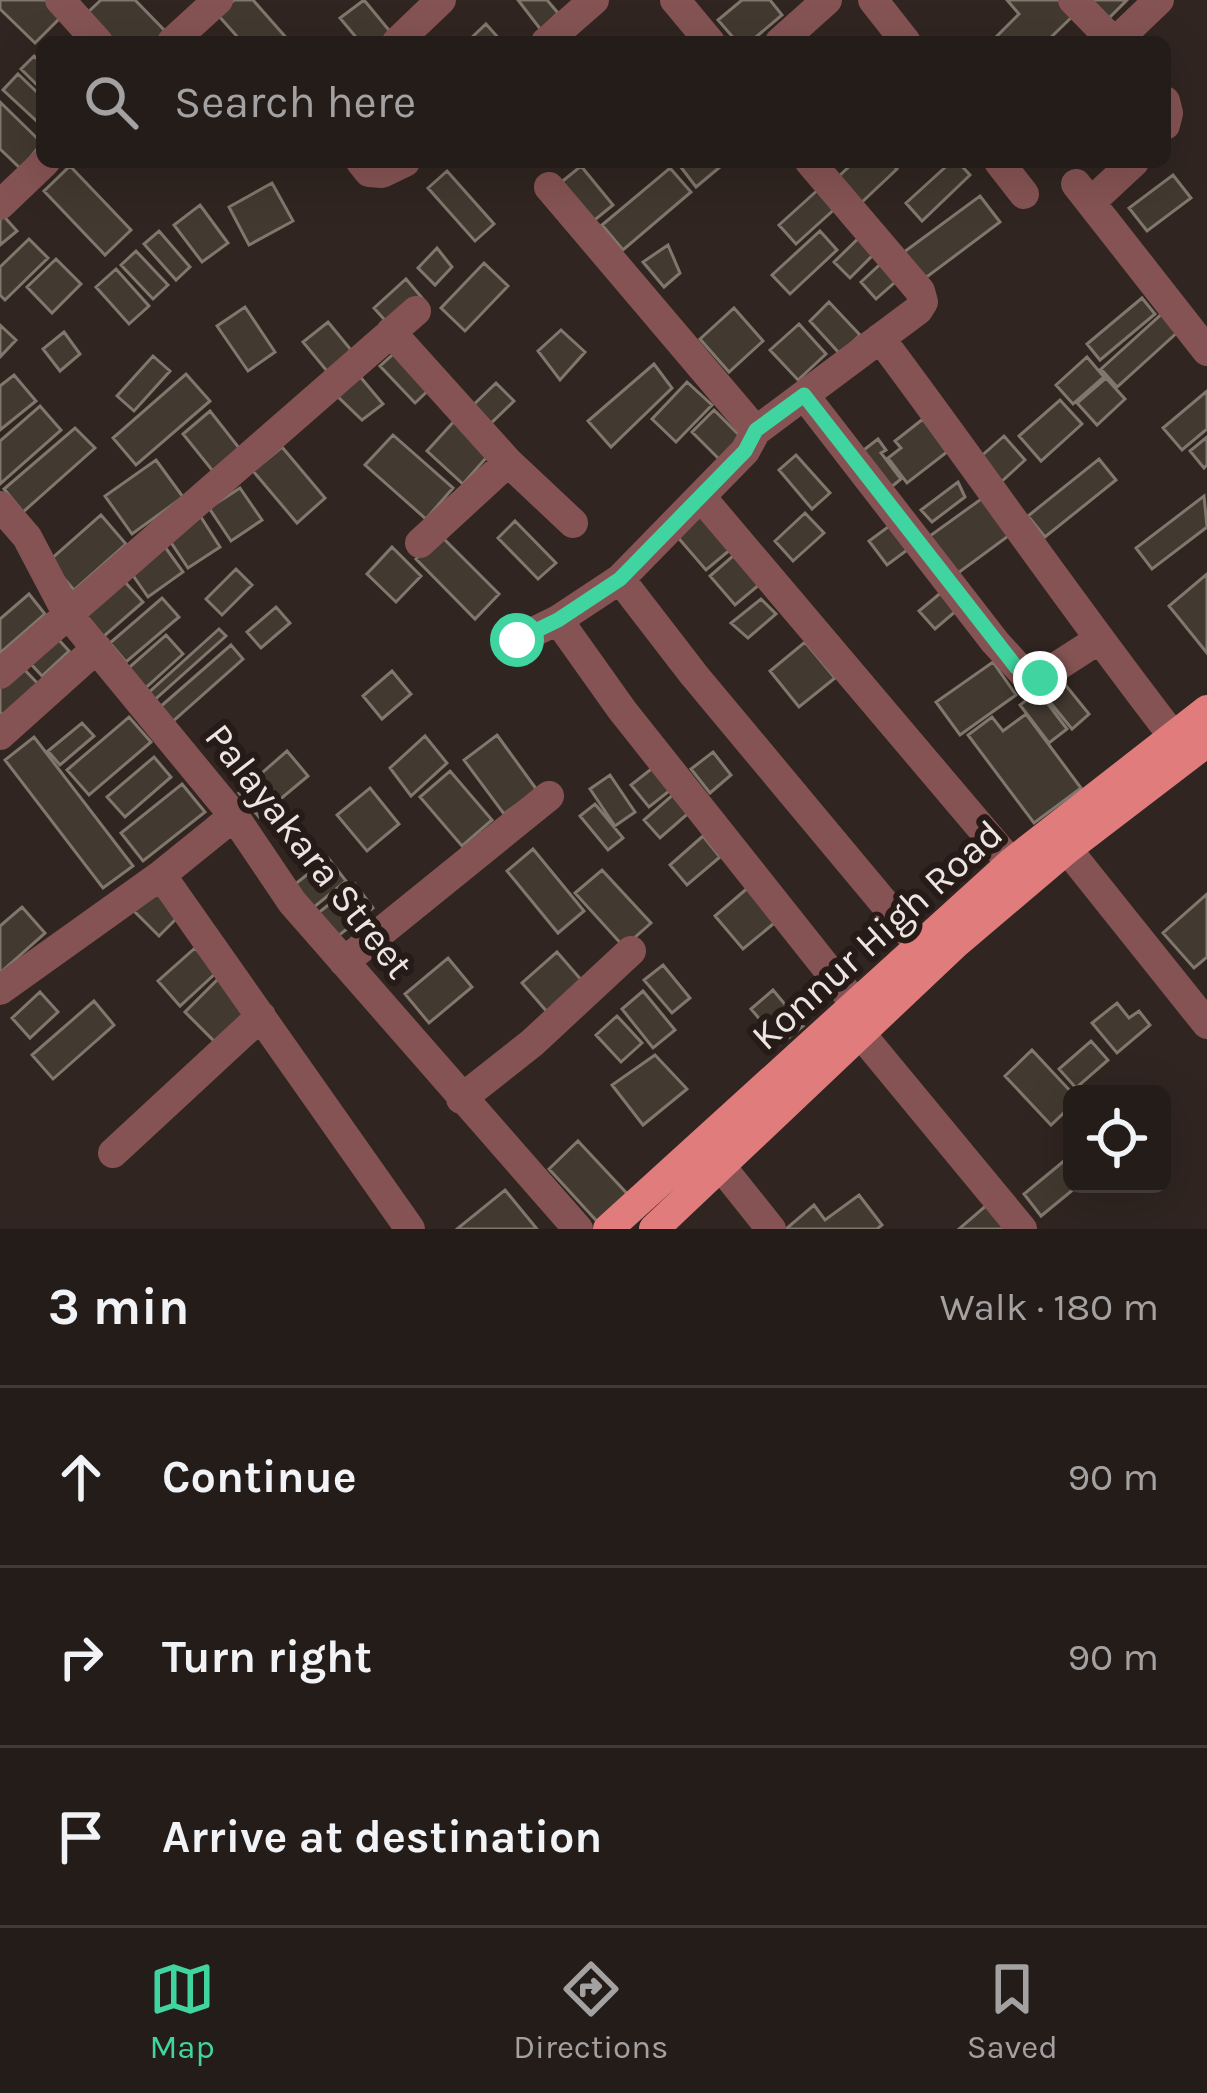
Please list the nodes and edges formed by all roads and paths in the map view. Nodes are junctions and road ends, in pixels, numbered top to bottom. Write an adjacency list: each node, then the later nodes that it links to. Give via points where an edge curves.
1 (60, 0): 10 (street)
2 (218, 0): 11 (street)
3 (441, 0): 12 (street)
4 (594, 0): 13 (street)
5 (675, 0): 14 (street)
6 (827, 0): 15 (street)
7 (873, 0): 16 (street)
8 (1073, 0): 17 (street)
9 (1159, 0): 18 (street)
10 (93, 36)
11 (179, 36)
12 (403, 36)
13 (553, 36)
14 (705, 36)
15 (787, 36)
16 (901, 36)
17 (1108, 36)
18 (1120, 36)
19 (39, 168): 25 (street)
20 (815, 168): 28 (street, via 920,291 918,310)
21 (1004, 168): 24 (street)
22 (1124, 168): 29 (street, via 1084,193)
23 (549, 187): 31 (street)
24 (1024, 194)
25 (0, 205)
26 (416, 311): 27 (street)
27 (392, 332): 32 (street); 38 (street)
28 (880, 338): 30 (street); 41 (street)
29 (1207, 351)
30 (804, 395): 31 (street); 41 (street, via 1027,676 1040,678)
31 (756, 430): 33 (street)
32 (508, 462): 35 (street); 36 (street)
33 (701, 496): 37 (street); 51 (street)
34 (0, 506): 38 (street, Palayakara Street)
35 (573, 523)
36 (420, 543)
37 (620, 579): 39 (street); 53 (street)
38 (68, 613): 42 (street, Palayakara Street); 43 (street)
39 (558, 620): 40 (street); 58 (street)
40 (517, 640)
41 (1098, 640): 46 (street)
42 (97, 648): 45 (street); 49 (street, Palayakara Street)
43 (0, 674)
44 (1207, 710): 46 (main road, Konnur High Road)
45 (0, 735)
46 (1173, 736): 51 (main road, Konnur High Road)
47 (1207, 742): 50 (main road, Konnur High Road)
48 (549, 796): 55 (street)
49 (234, 816): 52 (street); 55 (street, Palayakara Street)
50 (1067, 850): 58 (main road, Konnur High Road); 59 (street)
51 (1011, 863): 53 (main road, Konnur High Road)
52 (161, 875): 56 (street); 57 (street)
53 (920, 946): 58 (main road, Konnur High Road)
54 (631, 951): 60 (street)
55 (344, 962): 60 (street, Palayakara Street)
56 (0, 990)
57 (261, 1016): 61 (street); 63 (street)
58 (859, 1019): 62 (main road, Konnur High Road); 65 (main road, Konnur High Road); 68 (street)
59 (1207, 1024)
60 (461, 1099): 64 (street, Palayakara Street)
61 (112, 1153)
62 (719, 1164): 66 (main road, Konnur High Road); 67 (street)
63 (410, 1229)
64 (578, 1229)
65 (608, 1229)
66 (654, 1229)
67 (771, 1229)
68 (1022, 1229)

